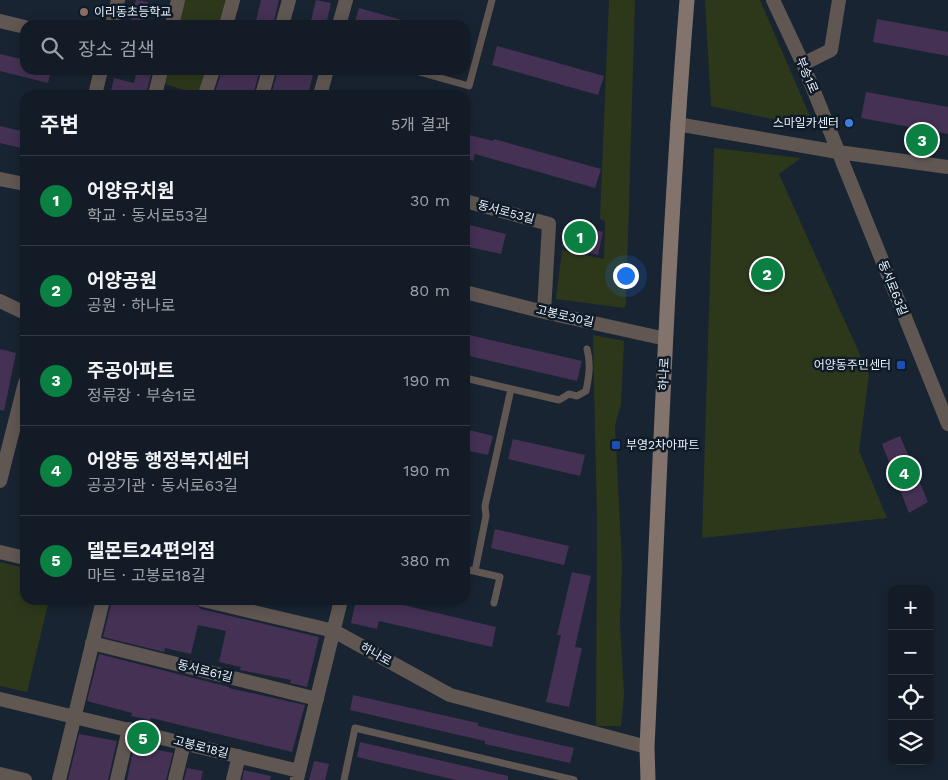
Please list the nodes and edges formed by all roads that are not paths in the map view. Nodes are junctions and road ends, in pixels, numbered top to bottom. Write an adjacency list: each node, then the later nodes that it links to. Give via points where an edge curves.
1 (118, 0): 10 (street)
2 (178, 0): 11 (street)
3 (233, 0): 12 (street)
4 (289, 0): 13 (street)
5 (346, 0): 14 (street)
6 (491, 0): 23 (lane, via 469,86)
7 (687, 0): 29 (street, 하나로)
8 (773, 0): 17 (street, 부송1로)
9 (839, 0): 17 (street, via 831,50)
10 (113, 20)
11 (173, 20)
12 (227, 20)
13 (283, 20)
14 (340, 20)
15 (0, 21): 16 (street)
16 (20, 26)
17 (803, 64): 30 (street, 부송1로)
18 (100, 75): 24 (street)
19 (160, 75): 25 (street)
20 (212, 75): 26 (street)
21 (268, 75): 27 (street)
22 (326, 75): 28 (street)
23 (430, 75)
24 (96, 90)
25 (156, 90)
26 (207, 90)
27 (263, 90)
28 (321, 90)
29 (677, 124): 30 (street); 39 (street, 하나로)
30 (838, 152): 31 (street); 44 (street, 동서로63길)
31 (948, 167)
32 (0, 179): 33 (street)
33 (20, 183)
34 (470, 202): 38 (street, 동서로53길, via 549,224)
35 (470, 293): 38 (street, 고봉로30길)
36 (0, 301): 37 (street)
37 (20, 311)
38 (544, 312): 39 (street, 고봉로30길)
39 (666, 339): 62 (street, 하나로)
40 (587, 349): 42 (lane, via 590,375 586,391 582,394 569,394 559,400)
41 (470, 379): 42 (lane)
42 (511, 389): 50 (lane)
43 (20, 400): 45 (street)
44 (948, 424)
45 (2, 459): 46 (street)
46 (0, 481)
47 (0, 552): 48 (street)
48 (20, 557)
49 (470, 570): 50 (lane)
50 (474, 571): 51 (lane, via 500,577)
51 (494, 603)
52 (102, 605): 56 (street)
53 (224, 605): 55 (street)
54 (340, 605): 55 (street)
55 (334, 631): 58 (street); 62 (street, 하나로, via 450,695)
56 (92, 643): 58 (street, 동서로61길); 59 (street)
57 (0, 699): 59 (street, 고봉로18길)
58 (317, 699): 65 (street)
59 (73, 716): 60 (street, 고봉로18길); 67 (street)
60 (129, 729): 61 (street, 고봉로18길); 68 (street)
61 (184, 743): 63 (street, 고봉로18길); 69 (street)
62 (647, 747): 73 (street, 하나로)
63 (239, 756): 65 (street, 고봉로18길); 70 (street)
64 (0, 774): 66 (street)
65 (298, 775)
66 (25, 780)
67 (59, 780)
68 (116, 780)
69 (175, 780)
70 (233, 780)
71 (344, 780): 72 (lane, via 355,728)
72 (574, 780)
73 (648, 780)

